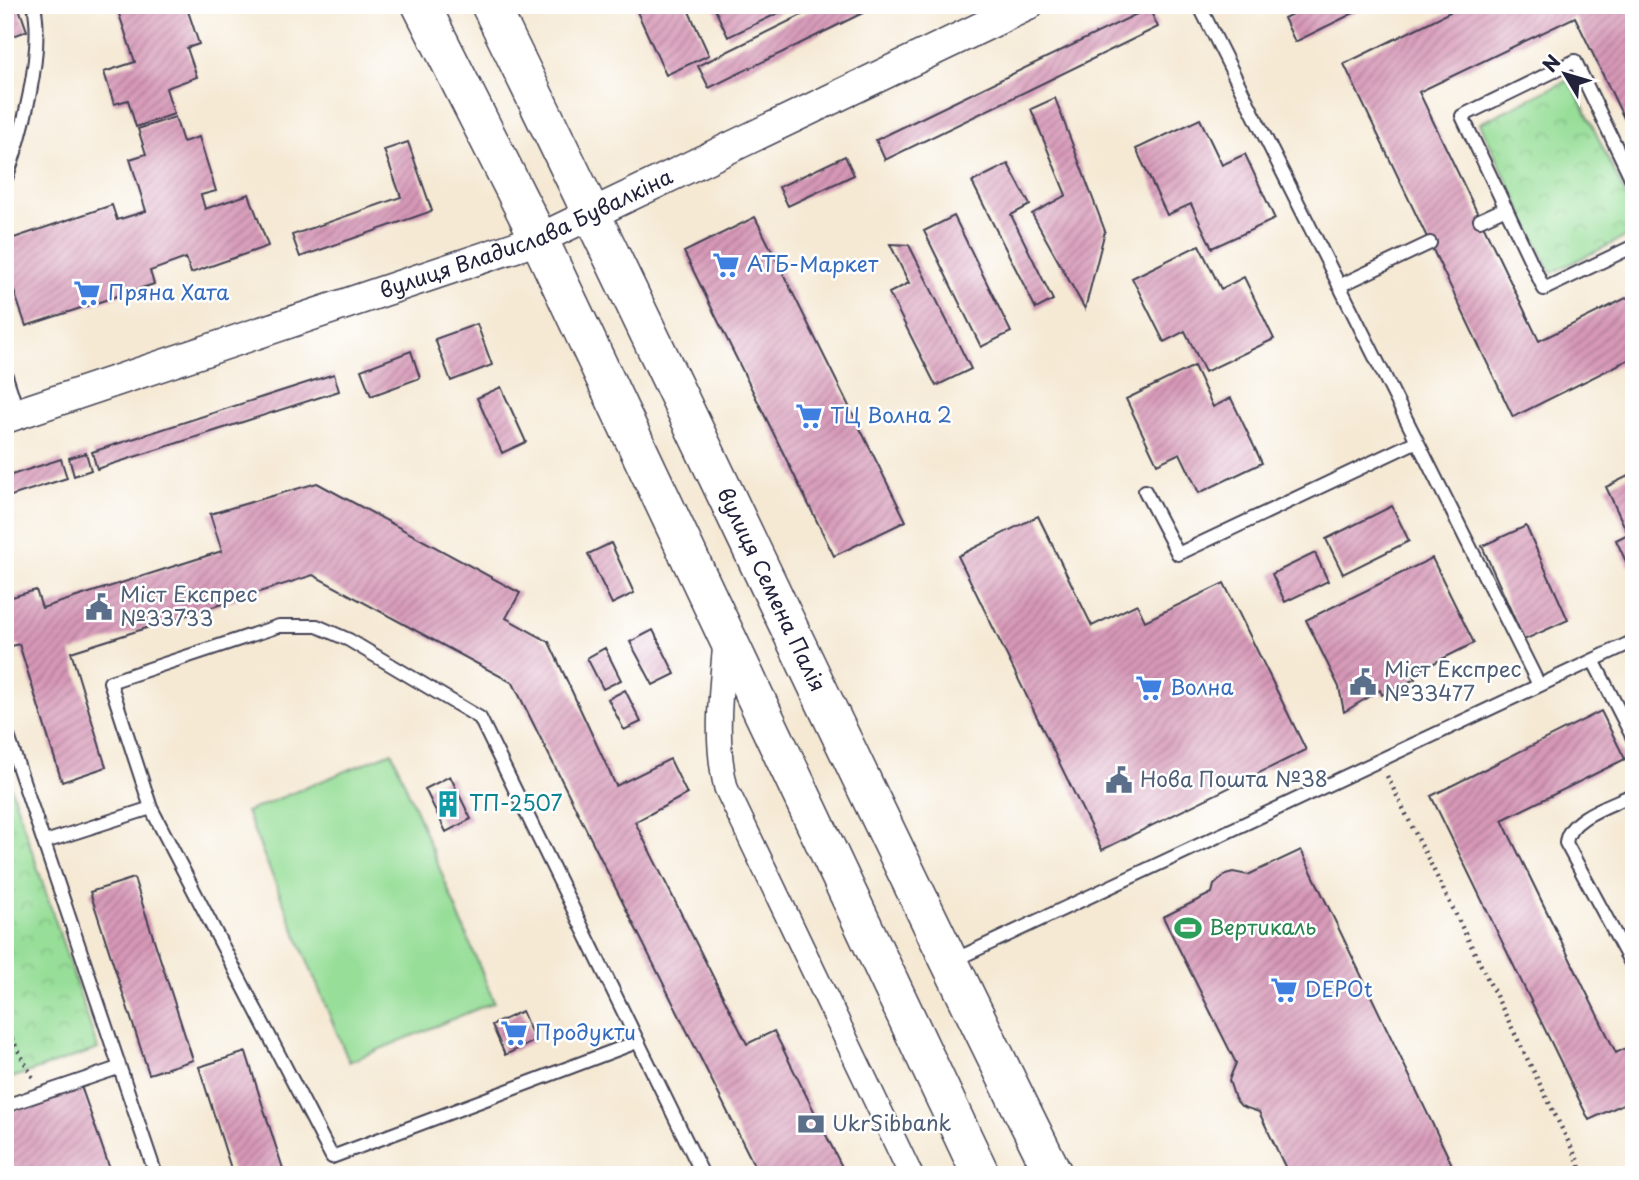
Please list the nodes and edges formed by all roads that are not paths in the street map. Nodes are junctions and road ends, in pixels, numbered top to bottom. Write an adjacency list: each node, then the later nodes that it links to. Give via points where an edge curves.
1 (34, 5): 6 (lane, via 32,72 24,120)
2 (421, 5): 11 (main road)
3 (491, 5): 9 (main road, вулиця Семена Палія)
4 (1028, 5): 9 (street, вулиця Владислава Бувалкіна)
5 (1199, 5): 14 (lane)
6 (5, 181)
7 (1634, 184): 8 (lane, via 1575,61 1462,116)
8 (1506, 208): 10 (lane); 13 (lane, via 1544,289)
9 (594, 213): 11 (street, вулиця Владислава Бувалкіна); 28 (main road, вулиця Семена Палія, via 681,405)
10 (1480, 220)
11 (539, 239): 16 (street, вулиця Владислава Бувалкіна); 19 (main road)
12 (1430, 243): 14 (lane)
13 (1634, 246)
14 (1339, 286): 17 (lane)
15 (5, 373): 16 (lane)
16 (12, 416)
17 (1417, 441): 18 (lane, via 1178,554); 22 (lane)
18 (1145, 491)
19 (725, 631): 35 (street, via 719,730 726,788); 36 (main road)
20 (1634, 640): 21 (lane)
21 (1593, 660): 22 (lane); 24 (lane)
22 (1539, 685): 28 (lane)
23 (5, 727): 27 (lane)
24 (1634, 740)
25 (1634, 794): 29 (lane, via 1574,824 1566,843)
26 (151, 808): 27 (lane); 30 (lane, via 332,1157); 30 (lane, via 110,682 279,626 317,626 349,640 480,718)
27 (45, 842): 31 (lane)
28 (949, 963): 37 (main road, вулиця Семена Палія)
29 (1634, 969)
30 (637, 1042): 34 (lane)
31 (118, 1068): 32 (lane); 33 (lane)
32 (5, 1106)
33 (156, 1175)
34 (703, 1175)
35 (911, 1175)
36 (981, 1175)
37 (1054, 1175)

